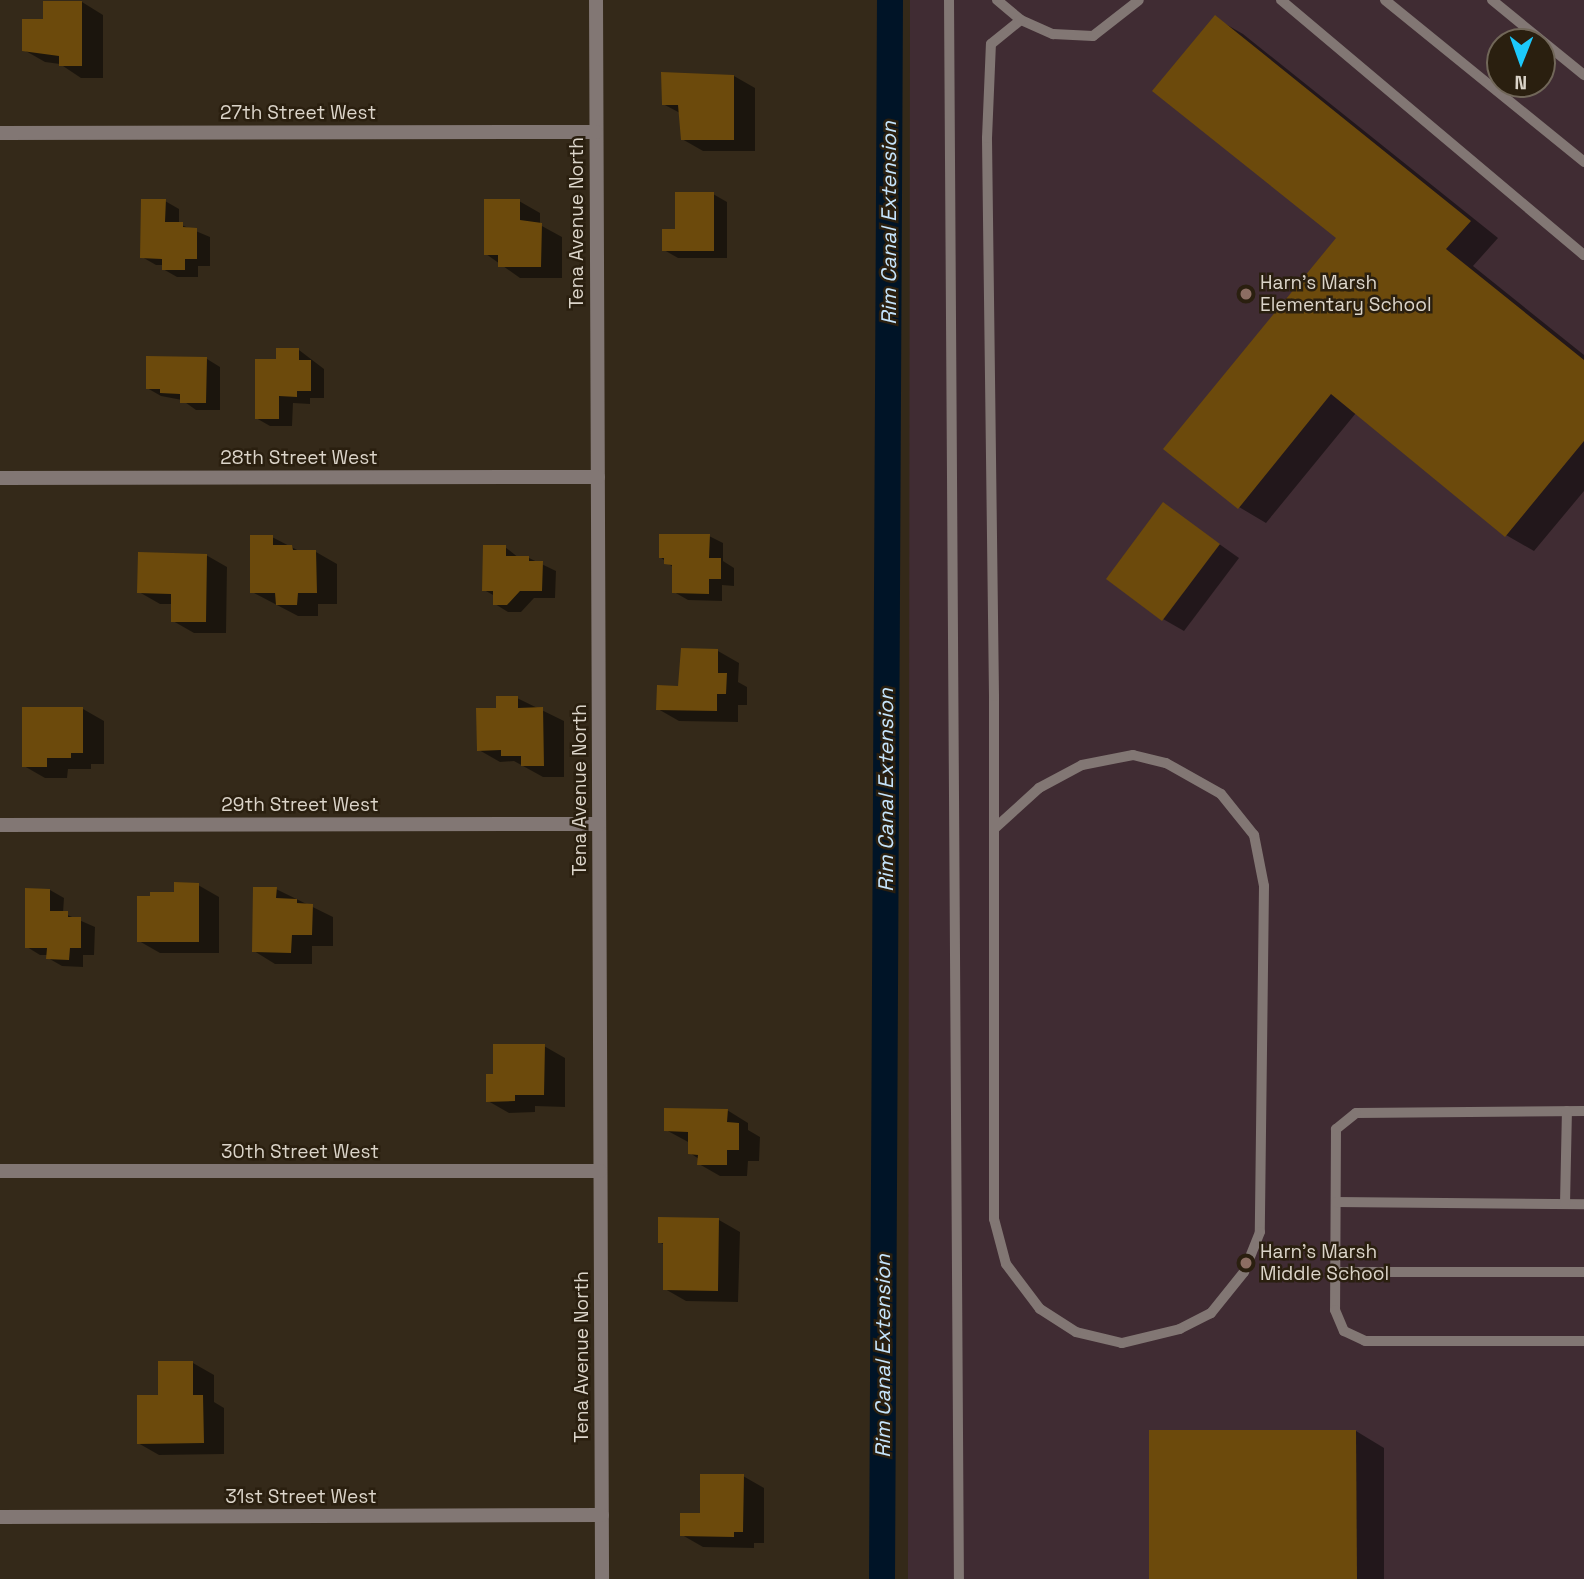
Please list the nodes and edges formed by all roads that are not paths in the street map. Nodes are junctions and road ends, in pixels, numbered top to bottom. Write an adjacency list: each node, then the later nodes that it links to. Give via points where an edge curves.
1 (596, 0): 10 (street, Tena Avenue North)
2 (949, 0): 32 (lane)
3 (997, 0): 8 (lane)
4 (1139, 0): 8 (lane, via 1093,36 1053,34)
5 (1281, 0): 13 (lane)
6 (1385, 0): 12 (lane)
7 (1492, 0): 9 (lane)
8 (1020, 20): 18 (lane, via 992,44 987,138)
9 (1584, 75)
10 (596, 132): 11 (street, 27th Street West); 14 (street, Tena Avenue North)
11 (0, 133)
12 (1584, 162)
13 (1584, 255)
14 (598, 477): 15 (street, 28th Street West); 16 (street, Tena Avenue North)
15 (0, 478)
16 (599, 824): 17 (street, 29th Street West); 22 (street, Tena Avenue North)
17 (0, 825)
18 (994, 829): 18 (lane, via 994,1219 1006,1264 1040,1308 1076,1332 1122,1343 1180,1329 1212,1313 1244,1272 1260,1232 1264,886 1254,835 1221,794 1166,763 1133,755 1082,765 1039,788)
19 (1567, 1111): 20 (lane); 23 (lane, via 1356,1113 1336,1129); 24 (lane)
20 (1584, 1111)
21 (0, 1171): 22 (street, 30th Street West)
22 (600, 1171): 29 (street, Tena Avenue North)
23 (1336, 1202): 24 (lane); 26 (lane)
24 (1565, 1204): 25 (lane)
25 (1584, 1204)
26 (1335, 1272): 27 (lane); 28 (lane, via 1335,1310 1344,1331 1365,1341)
27 (1584, 1272)
28 (1584, 1341)
29 (602, 1516): 30 (street, 31st Street West); 31 (street, Tena Avenue North)
30 (0, 1517)
31 (602, 1579)
32 (959, 1579)

